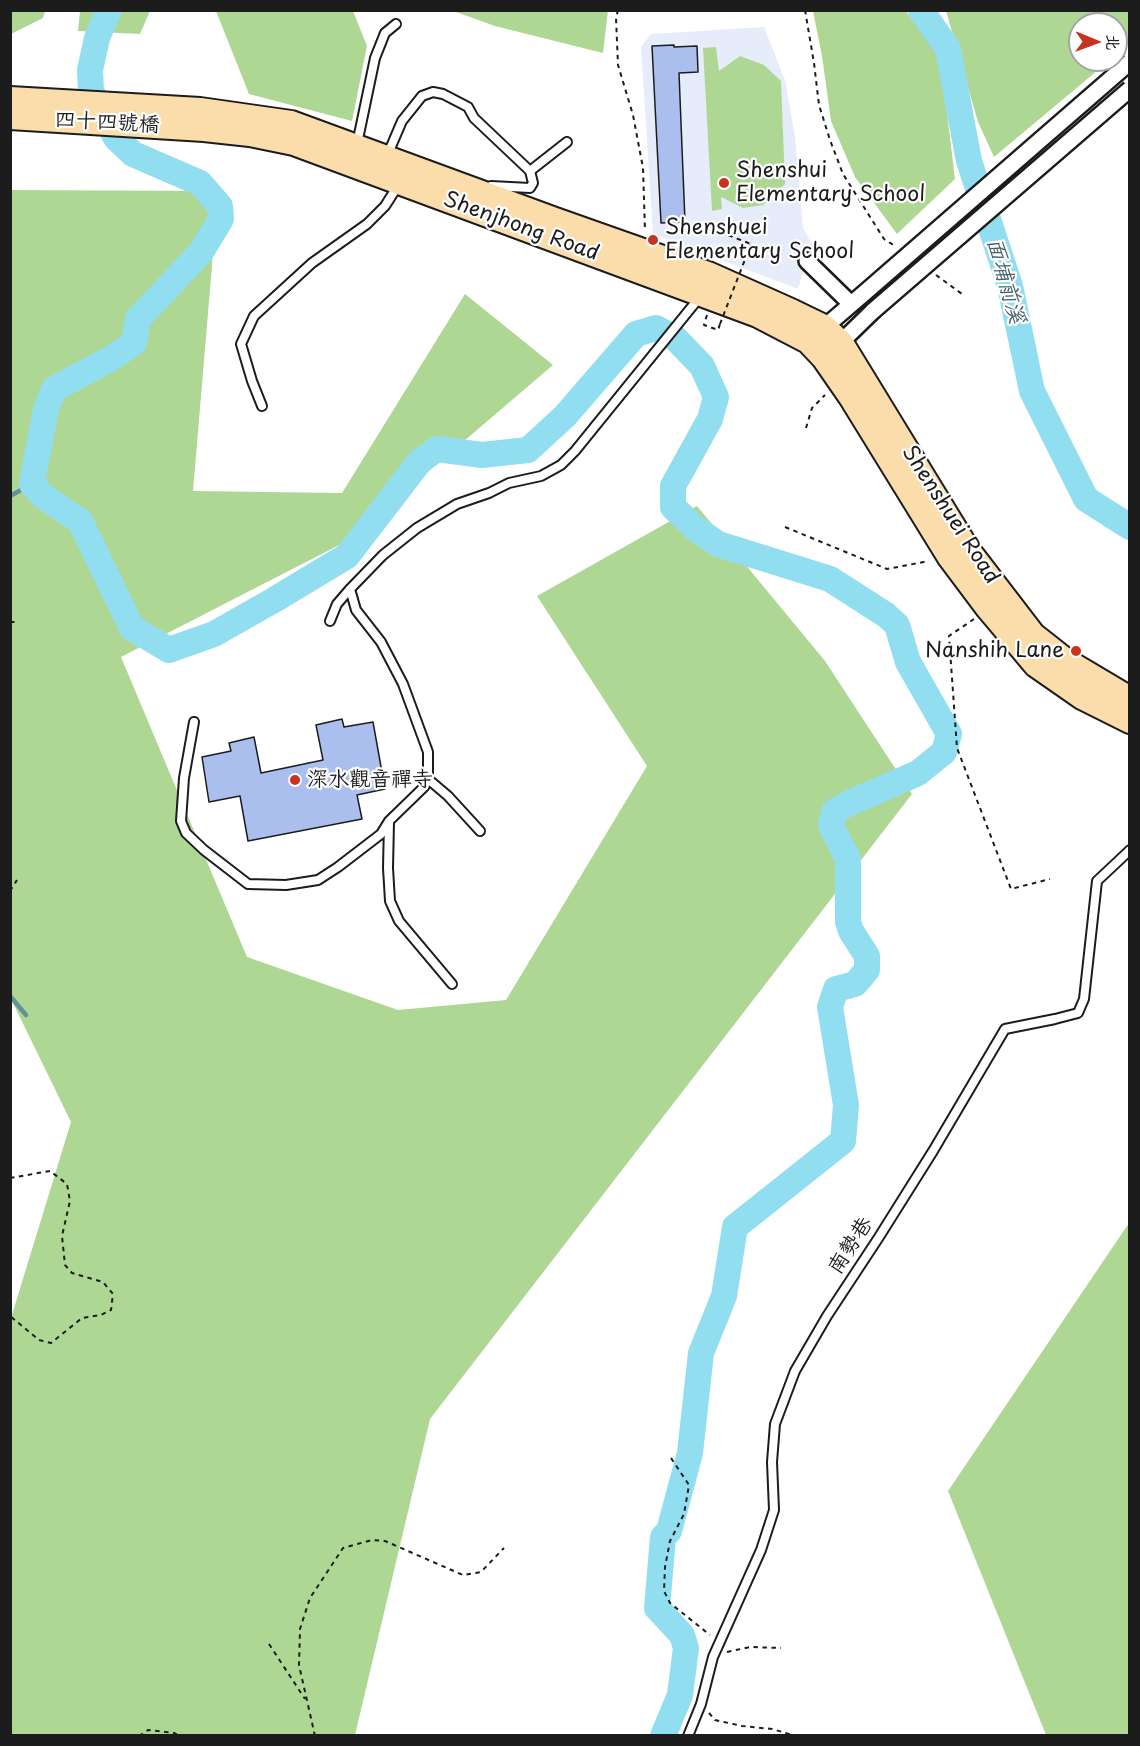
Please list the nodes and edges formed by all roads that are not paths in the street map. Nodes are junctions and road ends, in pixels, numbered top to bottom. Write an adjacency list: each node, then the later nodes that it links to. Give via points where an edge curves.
1 (396, 24): 8 (lane, via 385,33 375,58)
2 (1130, 62): 14 (street, bridge)
3 (1130, 89): 15 (street, bridge, via 873,311)
4 (10, 99): 6 (main road, 四十四號橋)
5 (10, 117): 6 (main road, 四十四號橋)
6 (202, 119): 8 (main road, Shenjhong Road, via 291,123); 9 (main road, Shenjhong Road)
7 (567, 142): 10 (lane)
8 (357, 146): 9 (main road, Shenjhong Road)
9 (397, 168): 10 (lane, via 402,121 423,96 433,92 468,107 474,118); 11 (main road, Shenjhong Road); 13 (main road, Shenjhong Road); 16 (lane, via 385,206 367,224 312,263 254,316 241,344)
10 (530, 171): 11 (lane, via 530,188)
11 (457, 184): 13 (main road, Shenjhong Road, via 645,252)
12 (807, 261): 14 (street)
13 (706, 293): 15 (main road, Shenjhong Road, via 793,312); 17 (lane, via 561,465 541,476 509,483 457,504 383,555)
14 (856, 299): 15 (street)
15 (824, 342): 19 (main road, Shenshuei Road, via 967,549 1033,635 1066,661); 20 (main road, Shenshuei Road, via 839,380 949,556 988,609 1036,665 1082,697)
16 (262, 406)
17 (350, 589): 18 (lane, via 337,604); 22 (lane, via 357,610 381,642 403,684 428,752)
18 (330, 621)
19 (1130, 699)
20 (1130, 721)
21 (194, 722): 23 (lane, via 181,821 186,833 204,850 248,884 286,885 318,880 381,834)
22 (428, 779): 23 (lane); 24 (lane)
23 (389, 821): 26 (lane, via 390,901 399,921)
24 (480, 831)
25 (1130, 850): 27 (lane, 南勢巷, via 1097,881 1084,999 1078,1013 1005,1029 795,1371 775,1424 774,1510 761,1550 713,1657)
26 (452, 984)
27 (688, 1736)

